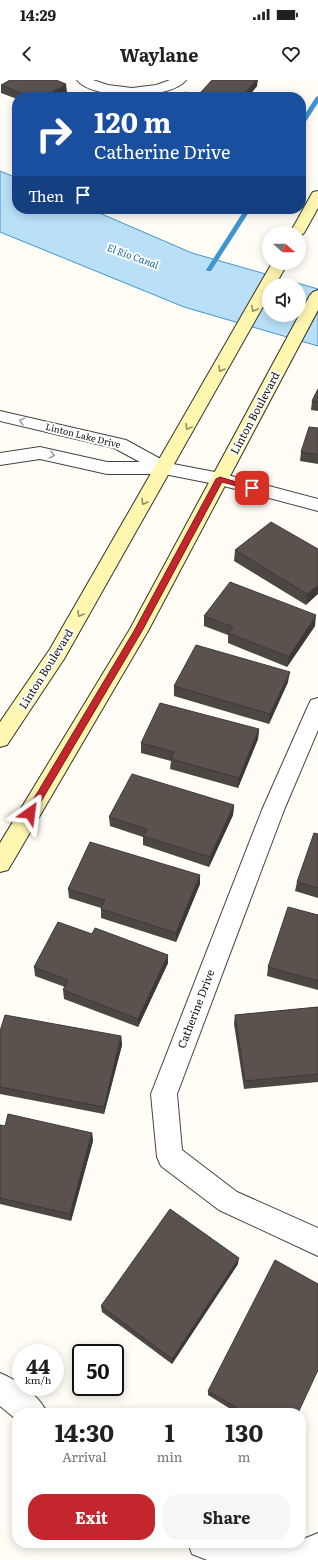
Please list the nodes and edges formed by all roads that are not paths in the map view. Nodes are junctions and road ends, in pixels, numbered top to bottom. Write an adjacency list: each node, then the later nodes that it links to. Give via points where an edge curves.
1 (83, 80): 2 (street, via 108,89 136,91 164,87)
2 (180, 80)
3 (318, 195): 4 (main road)
4 (300, 226)
5 (276, 270): 9 (main road, Linton Boulevard, one-way to 9)
6 (318, 295): 10 (main road, Linton Boulevard)
7 (0, 416): 9 (street, Linton Lake Drive, one-way to 7, via 120,444)
8 (0, 459): 9 (street, one-way to 9, via 40,453 107,468)
9 (164, 468): 10 (street); 13 (main road, Linton Boulevard, one-way to 13, via 57,654)
10 (220, 479): 11 (street); 14 (main road, Linton Boulevard, via 138,631)
11 (318, 505)
12 (318, 706): 15 (street, Catherine Drive, via 273,810 164,1094 170,1157 228,1201)
13 (0, 740)
14 (0, 863)
15 (318, 1242)
16 (0, 1388): 17 (street)
17 (26, 1408)
18 (201, 1548): 21 (street)
19 (215, 1548): 22 (street, via 235,1556)
20 (318, 1549): 22 (street, via 304,1555)
21 (196, 1560)
22 (270, 1560)

